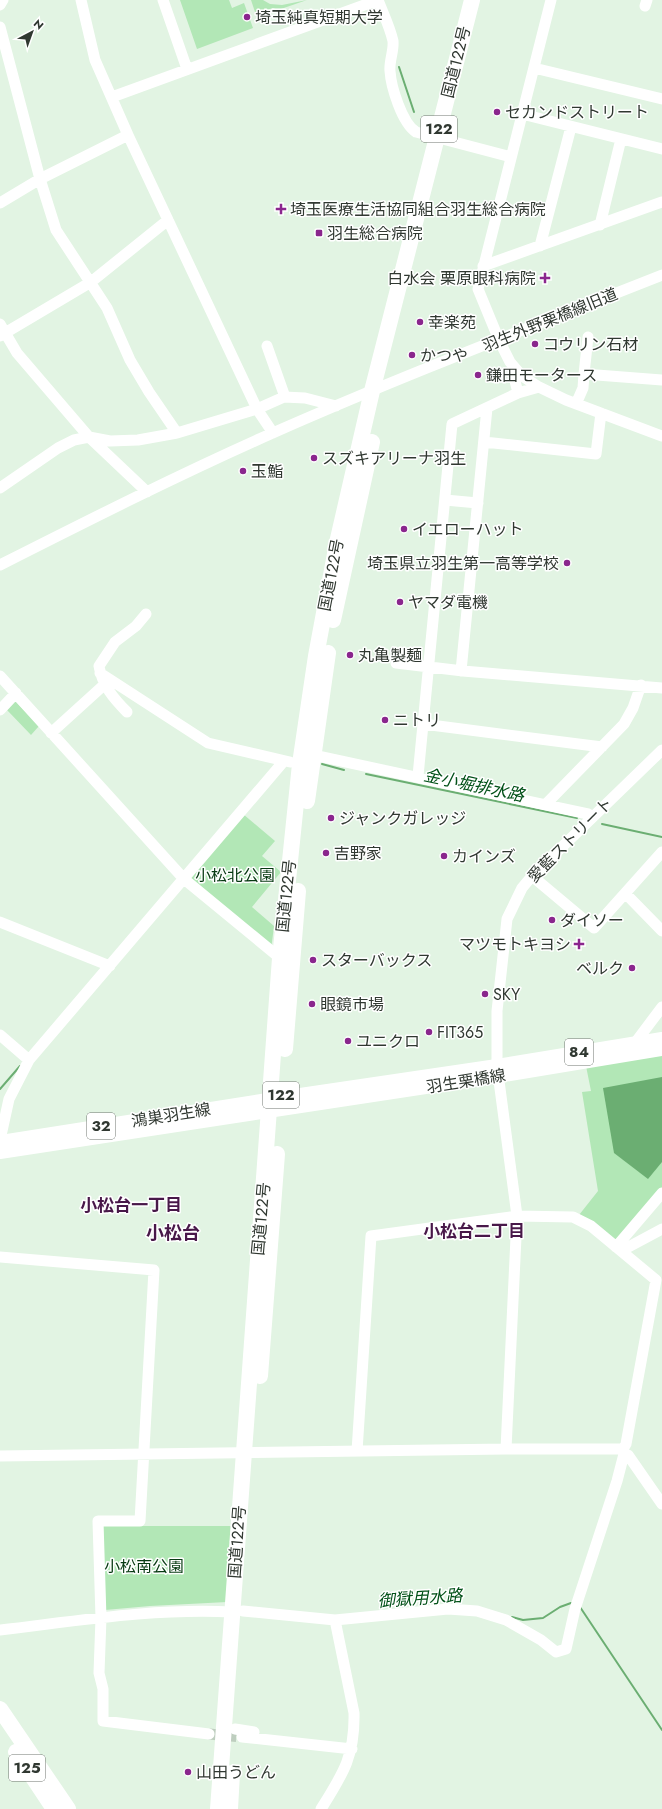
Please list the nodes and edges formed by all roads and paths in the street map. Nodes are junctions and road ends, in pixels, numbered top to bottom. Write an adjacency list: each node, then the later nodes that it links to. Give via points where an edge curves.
1 (3, 0): 8 (street)
2 (81, 0): 13 (street, via 96,60)
3 (163, 0): 12 (street)
4 (378, 0): 12 (street); 18 (street, via 393,41 391,81 404,119 416,132)
5 (472, 0): 18 (highway, 国道122号 / 122)
6 (482, 0): 18 (highway, 国道122号 / 122)
7 (551, 0): 11 (street)
8 (0, 5)
9 (0, 27): 10 (street)
10 (4, 58): 22 (street)
11 (534, 68): 14 (street); 15 (street)
12 (187, 69): 13 (street)
13 (112, 97): 17 (street)
14 (662, 99)
15 (522, 114): 16 (street); 21 (street)
16 (571, 126): 19 (street); 27 (street)
17 (128, 135): 22 (street); 25 (street)
18 (441, 139): 21 (street); 39 (highway, 国道122号 / 122)
19 (621, 139): 20 (street); 26 (street)
20 (662, 149)
21 (511, 157): 28 (street)
22 (40, 179): 24 (street); 30 (street, via 56,230)
23 (662, 202): 26 (street)
24 (0, 203)
25 (168, 220): 30 (street); 45 (street)
26 (600, 224): 27 (street)
27 (540, 246): 28 (street)
28 (484, 266): 33 (street, via 478,289)
29 (662, 275): 33 (street, 羽生外野栗橋線旧道)
30 (91, 282): 31 (street); 47 (street, via 130,360)
31 (2, 331): 50 (street, via 17,353)
32 (588, 337): 35 (street)
33 (499, 340): 38 (street, via 510,362 522,376); 39 (street, 羽生外野栗橋線旧道)
34 (267, 346): 41 (street)
35 (584, 374): 36 (street); 42 (street, via 583,388)
36 (662, 380)
37 (515, 381): 40 (street)
38 (539, 387): 40 (street); 42 (street)
39 (378, 389): 43 (street, 羽生外野栗橋線旧道); 73 (highway, 国道122号 / 122)
40 (518, 393): 44 (street)
41 (284, 397): 43 (street, via 305,398); 45 (street)
42 (576, 404): 46 (street)
43 (336, 406): 48 (street, 羽生外野栗橋線旧道)
44 (487, 408): 51 (street); 54 (street, via 452,424)
45 (257, 409): 47 (street); 48 (street)
46 (601, 413): 49 (street); 51 (street, via 596,454)
47 (177, 433): 50 (street, via 138,440 110,441)
48 (273, 433): 53 (street, 羽生外野栗橋線旧道)
49 (662, 436)
50 (89, 437): 52 (street, via 74,440 58,448); 53 (street)
51 (484, 442): 55 (street)
52 (0, 488)
53 (147, 492): 56 (street, 羽生外野栗橋線旧道)
54 (445, 500): 55 (street); 59 (street)
55 (478, 503): 60 (street)
56 (0, 565)
57 (146, 614): 61 (street, via 136,626 115,642 99,666)
58 (396, 663): 59 (street)
59 (428, 667): 60 (street); 69 (street)
60 (461, 671): 64 (street)
61 (100, 673): 63 (street); 74 (street, via 208,743)
62 (0, 676): 66 (street)
63 (105, 684): 68 (street); 70 (street)
64 (641, 685): 65 (street); 71 (street, via 628,717)
65 (662, 688)
66 (16, 693): 67 (street); 70 (street)
67 (0, 710)
68 (127, 712)
69 (423, 724): 71 (street); 75 (street)
70 (51, 733): 80 (street)
71 (602, 747): 76 (street)
72 (662, 750): 77 (street, 愛藍ストリート)
73 (307, 759): 74 (street); 75 (street); 84 (highway, 国道122号 / 122); 93 (highway, 国道122号 / 122, via 303,828)
74 (284, 761): 80 (street)
75 (418, 776): 76 (street)
76 (546, 804): 77 (street)
77 (592, 817): 79 (street, 愛藍ストリート)
78 (662, 852): 81 (street)
79 (532, 876): 81 (street, via 594,928); 92 (street, 愛藍ストリート, via 522,888 507,919 497,1010)
80 (184, 879): 84 (street); 85 (street)
81 (626, 894): 83 (street)
82 (0, 922): 85 (street)
83 (662, 931)
84 (280, 958): 93 (highway, 国道122号 / 122)
85 (110, 966): 91 (street)
86 (662, 1007): 89 (street)
87 (0, 1035): 91 (street)
88 (662, 1039): 89 (main road, 羽生栗橋線 / 84)
89 (636, 1043): 92 (main road, 羽生栗橋線 / 84)
90 (662, 1049): 92 (main road, 羽生栗橋線 / 84)
91 (29, 1060): 94 (street, via 8,1099)
92 (498, 1071): 93 (main road, 羽生栗橋線 / 84); 97 (street, 愛藍ストリート)
93 (275, 1105): 94 (main road, 鴻巣羽生線 / 32); 95 (main road, 鴻巣羽生線 / 32); 105 (highway, 国道122号 / 122)
94 (0, 1141)
95 (0, 1152)
96 (662, 1193): 99 (street)
97 (517, 1216): 99 (street, via 573,1217 591,1226); 102 (street, 愛藍ストリート); 103 (street, via 371,1236)
98 (662, 1229): 99 (street)
99 (618, 1249): 101 (street)
100 (0, 1257): 106 (street, via 154,1270)
101 (659, 1283): 104 (street)
102 (506, 1449): 103 (street); 104 (street)
103 (358, 1451): 105 (street)
104 (623, 1451): 108 (street); 111 (street, via 617,1481 575,1609 566,1649 556,1652 541,1640 506,1620 477,1610 448,1609)
105 (249, 1452): 106 (street); 109 (highway, 国道122号 / 122)
106 (143, 1455): 107 (street); 110 (street, via 140,1521 98,1521)
107 (0, 1456)
108 (662, 1504)
109 (238, 1612): 110 (street, via 190,1611); 111 (street); 116 (highway, 国道122号 / 122)
110 (101, 1618): 112 (street); 114 (street, via 99,1673 103,1690 103,1721)
111 (334, 1620): 118 (street, via 354,1713)
112 (0, 1630)
113 (0, 1709): 120 (highway, 125)
114 (151, 1727): 116 (street, via 152,1721 156,1721); 117 (street)
115 (0, 1728): 119 (highway, 125)
116 (234, 1732): 118 (street, via 297,1737 298,1743); 121 (highway, 国道122号 / 122); 122 (highway, 国道122号 / 122)
117 (209, 1734)
118 (352, 1749): 123 (street, via 346,1766)
119 (54, 1809)
120 (68, 1809)
121 (218, 1809)
122 (230, 1809)
123 (321, 1809)

